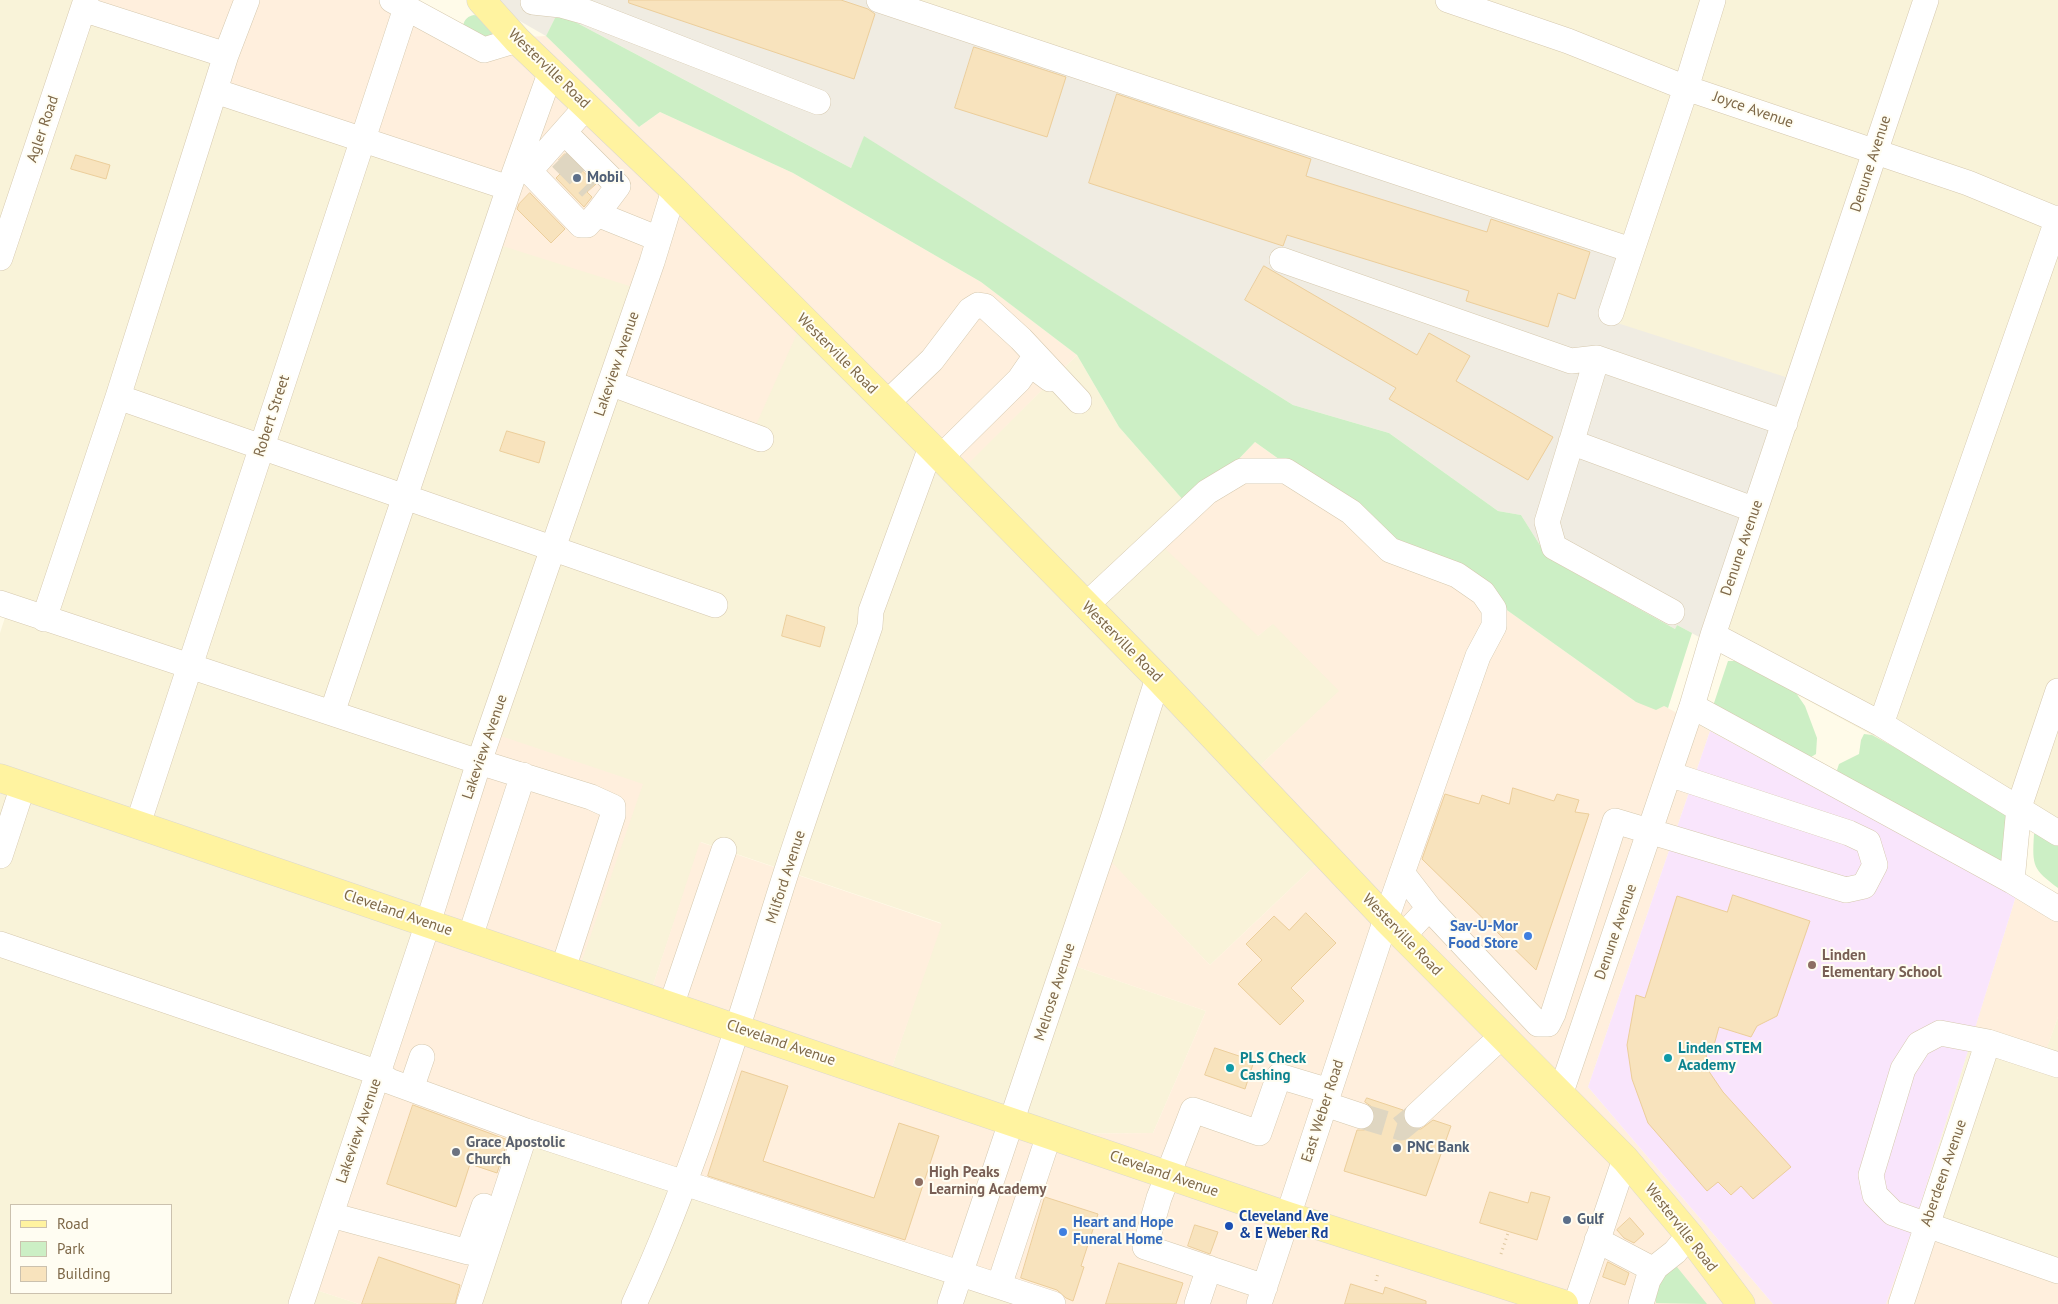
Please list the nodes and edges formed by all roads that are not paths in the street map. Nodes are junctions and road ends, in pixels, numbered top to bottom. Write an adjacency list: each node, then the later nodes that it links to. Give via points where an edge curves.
1 (247, 0): 12 (street)
2 (481, 0): 11 (main road, Westerville Road)
3 (879, 0): 10 (street)
4 (1448, 0): 14 (street, Joyce Avenue)
5 (1713, 0): 14 (street)
6 (1926, 0): 20 (street, Denune Avenue)
7 (532, 1): 11 (street); 16 (street, via 586,12)
8 (85, 4): 12 (street); 28 (street, Agler Road)
9 (399, 4): 11 (street, via 484,50); 18 (street, Robert Street)
10 (908, 5): 27 (street)
11 (511, 33): 13 (main road, Westerville Road)
12 (226, 55): 15 (street)
13 (551, 72): 17 (main road, Westerville Road); 22 (street)
14 (1686, 88): 20 (street, Joyce Avenue); 27 (street)
15 (215, 91): 18 (street); 33 (street)
16 (818, 102)
17 (587, 106): 19 (street); 21 (main road, Westerville Road)
18 (363, 139): 22 (street); 38 (street, Robert Street)
19 (559, 146): 24 (street); 24 (street, via 533,167 533,175 581,225 587,225)
20 (1875, 151): 25 (street, Joyce Avenue); 35 (street, Denune Avenue)
21 (641, 158): 23 (main road, Westerville Road); 24 (street)
22 (509, 188): 40 (street)
23 (674, 190): 26 (street, Lakeview Avenue); 34 (main road, Westerville Road)
24 (603, 198): 26 (street)
25 (2058, 219): 54 (street)
26 (659, 239): 32 (street, Lakeview Avenue)
27 (1631, 250): 30 (street)
28 (0, 258)
29 (1282, 260): 31 (street, via 1571,361)
30 (1611, 313)
31 (1597, 358): 35 (street); 37 (street)
32 (610, 383): 36 (street); 42 (street, Lakeview Avenue)
33 (118, 397): 38 (street); 47 (street)
34 (887, 403): 39 (main road, Westerville Road); 39 (street, via 932,360 970,310 978,305 985,306 1021,340 1079,401 1030,364 1019,380)
35 (1785, 423): 41 (street, Denune Avenue)
36 (761, 440)
37 (1572, 442): 41 (street); 46 (street, via 1547,522 1554,547)
38 (262, 446): 40 (street); 49 (street, Robert Street)
39 (936, 452): 45 (main road, Westerville Road); 77 (street, Milford Avenue, via 871,611 870,626 786,871)
40 (407, 496): 42 (street); 53 (street)
41 (1755, 510): 48 (street, Denune Avenue)
42 (553, 548): 44 (street); 55 (street, Lakeview Avenue)
43 (0, 604): 47 (street)
44 (714, 605)
45 (1086, 606): 50 (main road, Westerville Road); 65 (street, East Weber Road, via 1207,492 1242,471 1286,471 1350,512 1390,550 1457,575 1483,593 1494,609 1494,626 1478,656)
46 (1672, 612)
47 (44, 619): 49 (street)
48 (1713, 634): 52 (street, Denune Avenue); 54 (street)
49 (190, 666): 53 (street); 60 (street, Robert Street)
50 (1158, 678): 70 (main road, Westerville Road); 88 (street, Melrose Avenue)
51 (2058, 692): 59 (street)
52 (1692, 706): 56 (street, Denune Avenue); 66 (street)
53 (332, 713): 55 (street)
54 (1881, 724): 59 (street)
55 (479, 762): 57 (street); 69 (street, Lakeview Avenue)
56 (1669, 774): 61 (street, Denune Avenue); 61 (street, via 1849,833 1868,842 1874,865 1864,886 1846,890)
57 (523, 775): 71 (street); 74 (street, via 613,806 613,815)
58 (12, 782): 60 (main road, Cleveland Avenue); 64 (street)
59 (2019, 807): 62 (street); 66 (street)
60 (138, 824): 69 (main road, Cleveland Avenue)
61 (1650, 832): 73 (street, via 1615,821 1548,1024 1538,1024); 84 (street, Denune Avenue)
62 (2058, 833)
63 (724, 850): 76 (street)
64 (0, 856)
65 (1402, 873): 67 (street); 70 (street, East Weber Road)
66 (2012, 881): 68 (street)
67 (1429, 908): 70 (street); 73 (street)
68 (2058, 908)
69 (428, 923): 71 (main road, Cleveland Avenue); 82 (street, Lakeview Avenue)
70 (1394, 927): 75 (main road, Westerville Road); 85 (street, East Weber Road)
71 (470, 937): 74 (main road, Cleveland Avenue)
72 (0, 944): 82 (street)
73 (1482, 965): 75 (street)
74 (563, 969): 76 (main road, Cleveland Avenue)
75 (1456, 990): 78 (main road, Westerville Road)
76 (671, 1006): 77 (main road, Cleveland Avenue)
77 (737, 1028): 88 (main road, Cleveland Avenue); 93 (street, Milford Avenue)
78 (1502, 1036): 84 (main road, Westerville Road); 86 (street)
79 (1988, 1042): 81 (street); 97 (street, Aberdeen Avenue); 97 (street, via 1940,1033 1919,1044 1903,1069 1871,1174 1875,1195 1893,1213)
80 (422, 1057): 83 (street)
81 (2058, 1065)
82 (379, 1073): 83 (street, via 387,1080); 95 (street, Lakeview Avenue)
83 (412, 1089): 89 (street)
84 (1560, 1095): 91 (main road, Westerville Road)
85 (1327, 1098): 87 (street); 92 (street, via 1280,1076 1259,1132 1193,1110); 96 (street, East Weber Road)
86 (1417, 1115)
87 (1361, 1116)
88 (1012, 1122): 90 (main road, Cleveland Avenue); 104 (street, Melrose Avenue)
89 (526, 1131): 93 (street); 108 (street)
90 (1049, 1134): 92 (main road, Cleveland Avenue); 105 (street)
91 (1625, 1159): 98 (main road, Westerville Road); 99 (street)
92 (1168, 1175): 96 (main road, Cleveland Avenue); 100 (street, via 1146,1247)
93 (684, 1183): 104 (street); 109 (street, Milford Avenue)
94 (484, 1206): 95 (street, via 468,1252)
95 (331, 1214): 107 (street, Lakeview Avenue)
96 (1288, 1216): 106 (street, East Weber Road); 113 (main road, Cleveland Avenue)
97 (1926, 1225): 103 (street); 118 (street, Aberdeen Avenue)
98 (1689, 1235): 101 (street); 102 (main road, Westerville Road)
99 (1597, 1240): 101 (street); 114 (street)
100 (1209, 1268): 106 (street); 112 (street)
101 (1654, 1270): 115 (street)
102 (1714, 1270): 116 (main road); 117 (main road, Westerville Road)
103 (2058, 1271)
104 (960, 1274): 105 (street); 110 (street, Melrose Avenue)
105 (999, 1286): 111 (street)
106 (1262, 1296)
107 (300, 1304)
108 (469, 1304)
109 (634, 1304)
110 (950, 1304)
111 (1054, 1304)
112 (1197, 1304)
113 (1564, 1304)
114 (1576, 1304)
115 (1641, 1304)
116 (1726, 1304)
117 (1741, 1304)
118 (1901, 1304)

